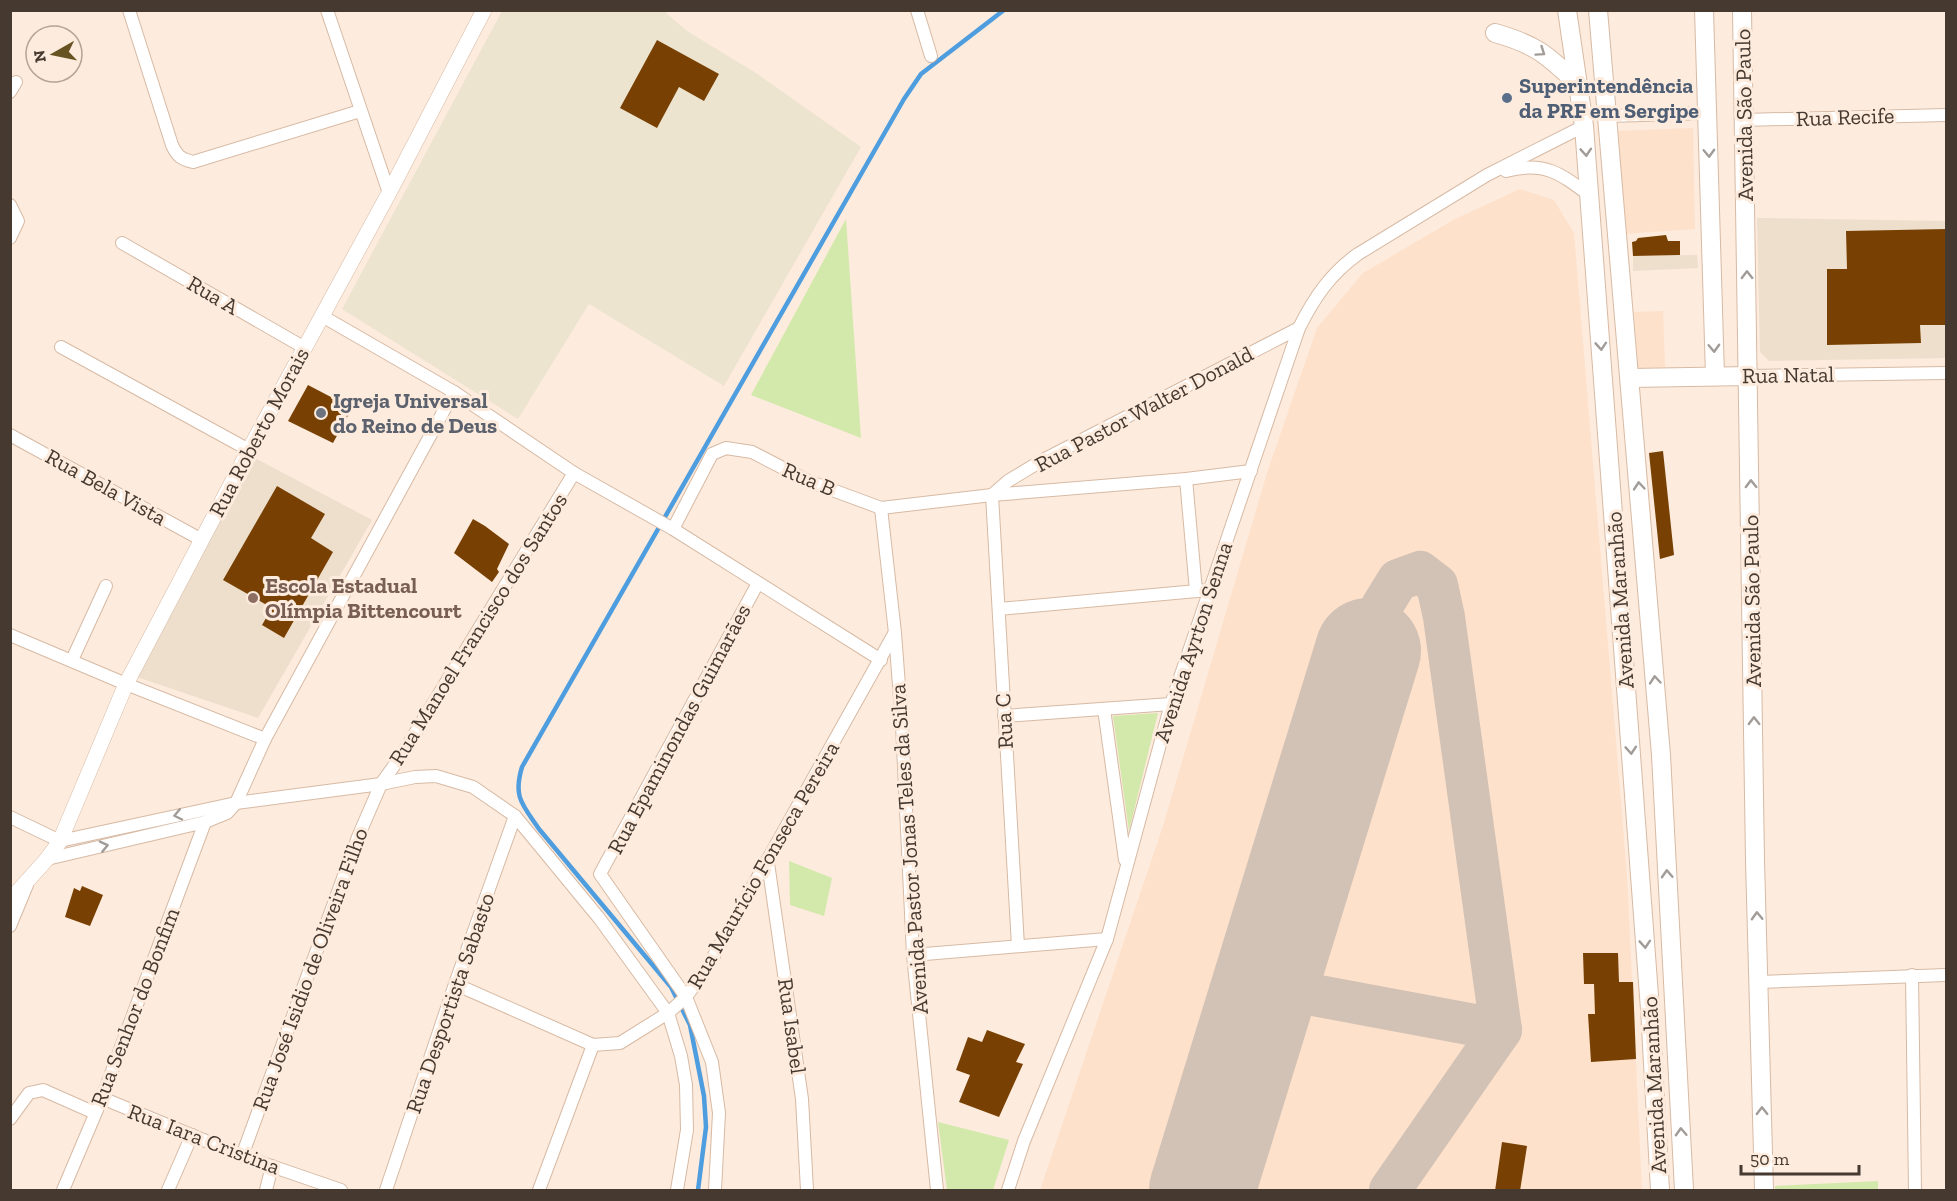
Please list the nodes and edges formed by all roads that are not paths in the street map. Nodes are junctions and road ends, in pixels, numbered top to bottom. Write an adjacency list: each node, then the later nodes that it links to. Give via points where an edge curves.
1 (129, 10): 12 (street, via 178,156 193,162)
2 (327, 10): 12 (street)
3 (484, 10): 19 (street, Rua Roberto Morais)
4 (917, 10): 10 (street)
5 (1567, 10): 11 (main road, Avenida Maranhão)
6 (1598, 10): 15 (main road, Avenida Maranhão)
7 (1704, 10): 13 (main road, Avenida São Paulo)
8 (1742, 10): 16 (main road, Avenida São Paulo)
9 (1495, 33): 11 (main road, one-way to 11, via 1536,48)
10 (931, 56)
11 (1578, 84): 17 (main road, Avenida Maranhão)
12 (360, 111): 19 (street)
13 (1708, 113): 15 (street); 29 (main road, Avenida São Paulo, one-way to 29)
14 (1947, 114): 16 (street, Rua Recife)
15 (1608, 116): 31 (main road, Avenida Maranhão)
16 (1744, 120): 30 (main road, Avenida São Paulo, one-way to 16)
17 (1584, 126): 18 (street, Avenida Ayrton Senna); 20 (main road, Avenida Maranhão, one-way to 20)
18 (1487, 175): 20 (street, Avenida Ayrton Senna, via 1517,168 1547,168); 25 (street, Avenida Ayrton Senna, via 1341,266 1312,303)
19 (389, 193): 24 (street, Rua Roberto Morais)
20 (1589, 195): 54 (main road, Avenida Maranhão, one-way to 54)
21 (10, 205): 22 (street, via 18,221)
22 (10, 238)
23 (122, 243): 27 (street, Rua A)
24 (322, 316): 27 (street, Rua Roberto Morais); 32 (street)
25 (1299, 328): 35 (street, Avenida Ayrton Senna); 38 (street, Rua Pastor Walter Donald, via 1041,462)
26 (61, 347): 34 (street)
27 (304, 348): 34 (street, Rua Roberto Morais)
28 (1947, 373): 30 (street, Rua Natal)
29 (1715, 376): 30 (main road, Rua Natal); 31 (main road, Rua Natal)
30 (1749, 376): 74 (main road, Avenida São Paulo, one-way to 30)
31 (1630, 378): 53 (main road, Avenida Maranhão, one-way to 31)
32 (454, 392): 36 (street); 56 (street)
33 (10, 435): 41 (street, Rua Bela Vista)
34 (249, 450): 41 (street, Rua Roberto Morais)
35 (1251, 471): 37 (street, Rua B); 44 (street, Avenida Ayrton Senna)
36 (574, 473): 40 (street); 57 (street, Rua Manoel Francisco dos Santos)
37 (1186, 479): 38 (street, Rua B); 44 (street)
38 (992, 495): 39 (street, Rua B); 45 (street, Rua C)
39 (881, 508): 40 (street, Rua B, via 808,481 752,452 726,448 712,454); 46 (street, Avenida Pastor Jonas Teles da Silva)
40 (673, 529): 42 (street)
41 (202, 540): 50 (street, Rua Roberto Morais)
42 (758, 583): 49 (street); 76 (street, Rua Epaminondas Guimarães, via 600,874)
43 (106, 586): 48 (street)
44 (1202, 591): 45 (street); 51 (street, Avenida Ayrton Senna)
45 (999, 609): 55 (street, Rua C)
46 (895, 633): 49 (street, Rua Maurício Fonseca Pereira); 71 (street, Avenida Pastor Jonas Teles da Silva)
47 (10, 634): 48 (street)
48 (72, 660): 50 (street)
49 (881, 660): 64 (street, Rua Maurício Fonseca Pereira)
50 (126, 684): 56 (street); 62 (street, Rua Roberto Morais)
51 (1171, 704): 52 (street); 65 (street, Avenida Ayrton Senna)
52 (1104, 709): 55 (street); 65 (street)
53 (1657, 711): 54 (main road); 97 (main road, Avenida Maranhão, one-way to 53)
54 (1628, 714): 96 (main road, Avenida Maranhão, one-way to 96)
55 (1004, 716): 70 (street, Rua C)
56 (265, 739): 58 (street)
57 (381, 784): 58 (street); 59 (street, via 415,777 454,780 473,787); 83 (street, Rua José Isidio de Oliveira Filho, via 335,896)
58 (236, 803): 61 (street, via 227,813); 62 (street, one-way to 62)
59 (515, 816): 75 (street, Rua Desportista Sabasto); 77 (street, via 599,918)
60 (10, 817): 62 (street)
61 (205, 822): 63 (street, one-way to 61); 79 (street, Rua Senhor do Bonfim)
62 (60, 841): 63 (street, Rua Roberto Morais)
63 (47, 859): 66 (street, Rua Roberto Morais)
64 (768, 863): 76 (street, Rua Maurício Fonseca Pereira); 93 (street, Rua Isabel, via 802,1099)
65 (1126, 864): 69 (street, Avenida Ayrton Senna)
66 (29, 880): 67 (street, Rua Roberto Morais); 68 (street)
67 (10, 900)
68 (10, 926)
69 (1107, 939): 70 (street); 95 (street, Avenida Ayrton Senna, via 1024,1141)
70 (1018, 946): 71 (street)
71 (913, 955): 94 (street, Avenida Pastor Jonas Teles da Silva)
72 (1912, 975): 73 (street); 74 (street); 99 (street)
73 (1947, 975)
74 (1759, 982): 98 (main road, Avenida São Paulo, one-way to 74)
75 (455, 984): 78 (street); 89 (street, Rua Desportista Sabasto)
76 (686, 997): 77 (street, Rua Maurício Fonseca Pereira); 92 (street, via 712,1062 716,1084 719,1113)
77 (668, 1013): 78 (street, Rua Maurício Fonseca Pereira, via 620,1043); 91 (street, via 686,1085 687,1130)
78 (593, 1045): 90 (street)
79 (102, 1098): 80 (street, Rua Senhor do Bonfim); 82 (street, Rua Iara Cristina)
80 (95, 1113): 81 (street, via 44,1090 29,1093); 85 (street, Rua Senhor do Bonfim)
81 (10, 1119)
82 (192, 1135): 83 (street, Rua Iara Cristina); 86 (street)
83 (242, 1156): 84 (street, Rua Iara Cristina)
84 (272, 1166): 87 (street); 88 (street, Rua Iara Cristina)
85 (63, 1191)
86 (168, 1191)
87 (266, 1191)
88 (341, 1191)
89 (386, 1191)
90 (539, 1191)
91 (677, 1191)
92 (715, 1191)
93 (807, 1191)
94 (937, 1191)
95 (1008, 1191)
96 (1660, 1191)
97 (1684, 1191)
98 (1764, 1191)
99 (1915, 1191)

